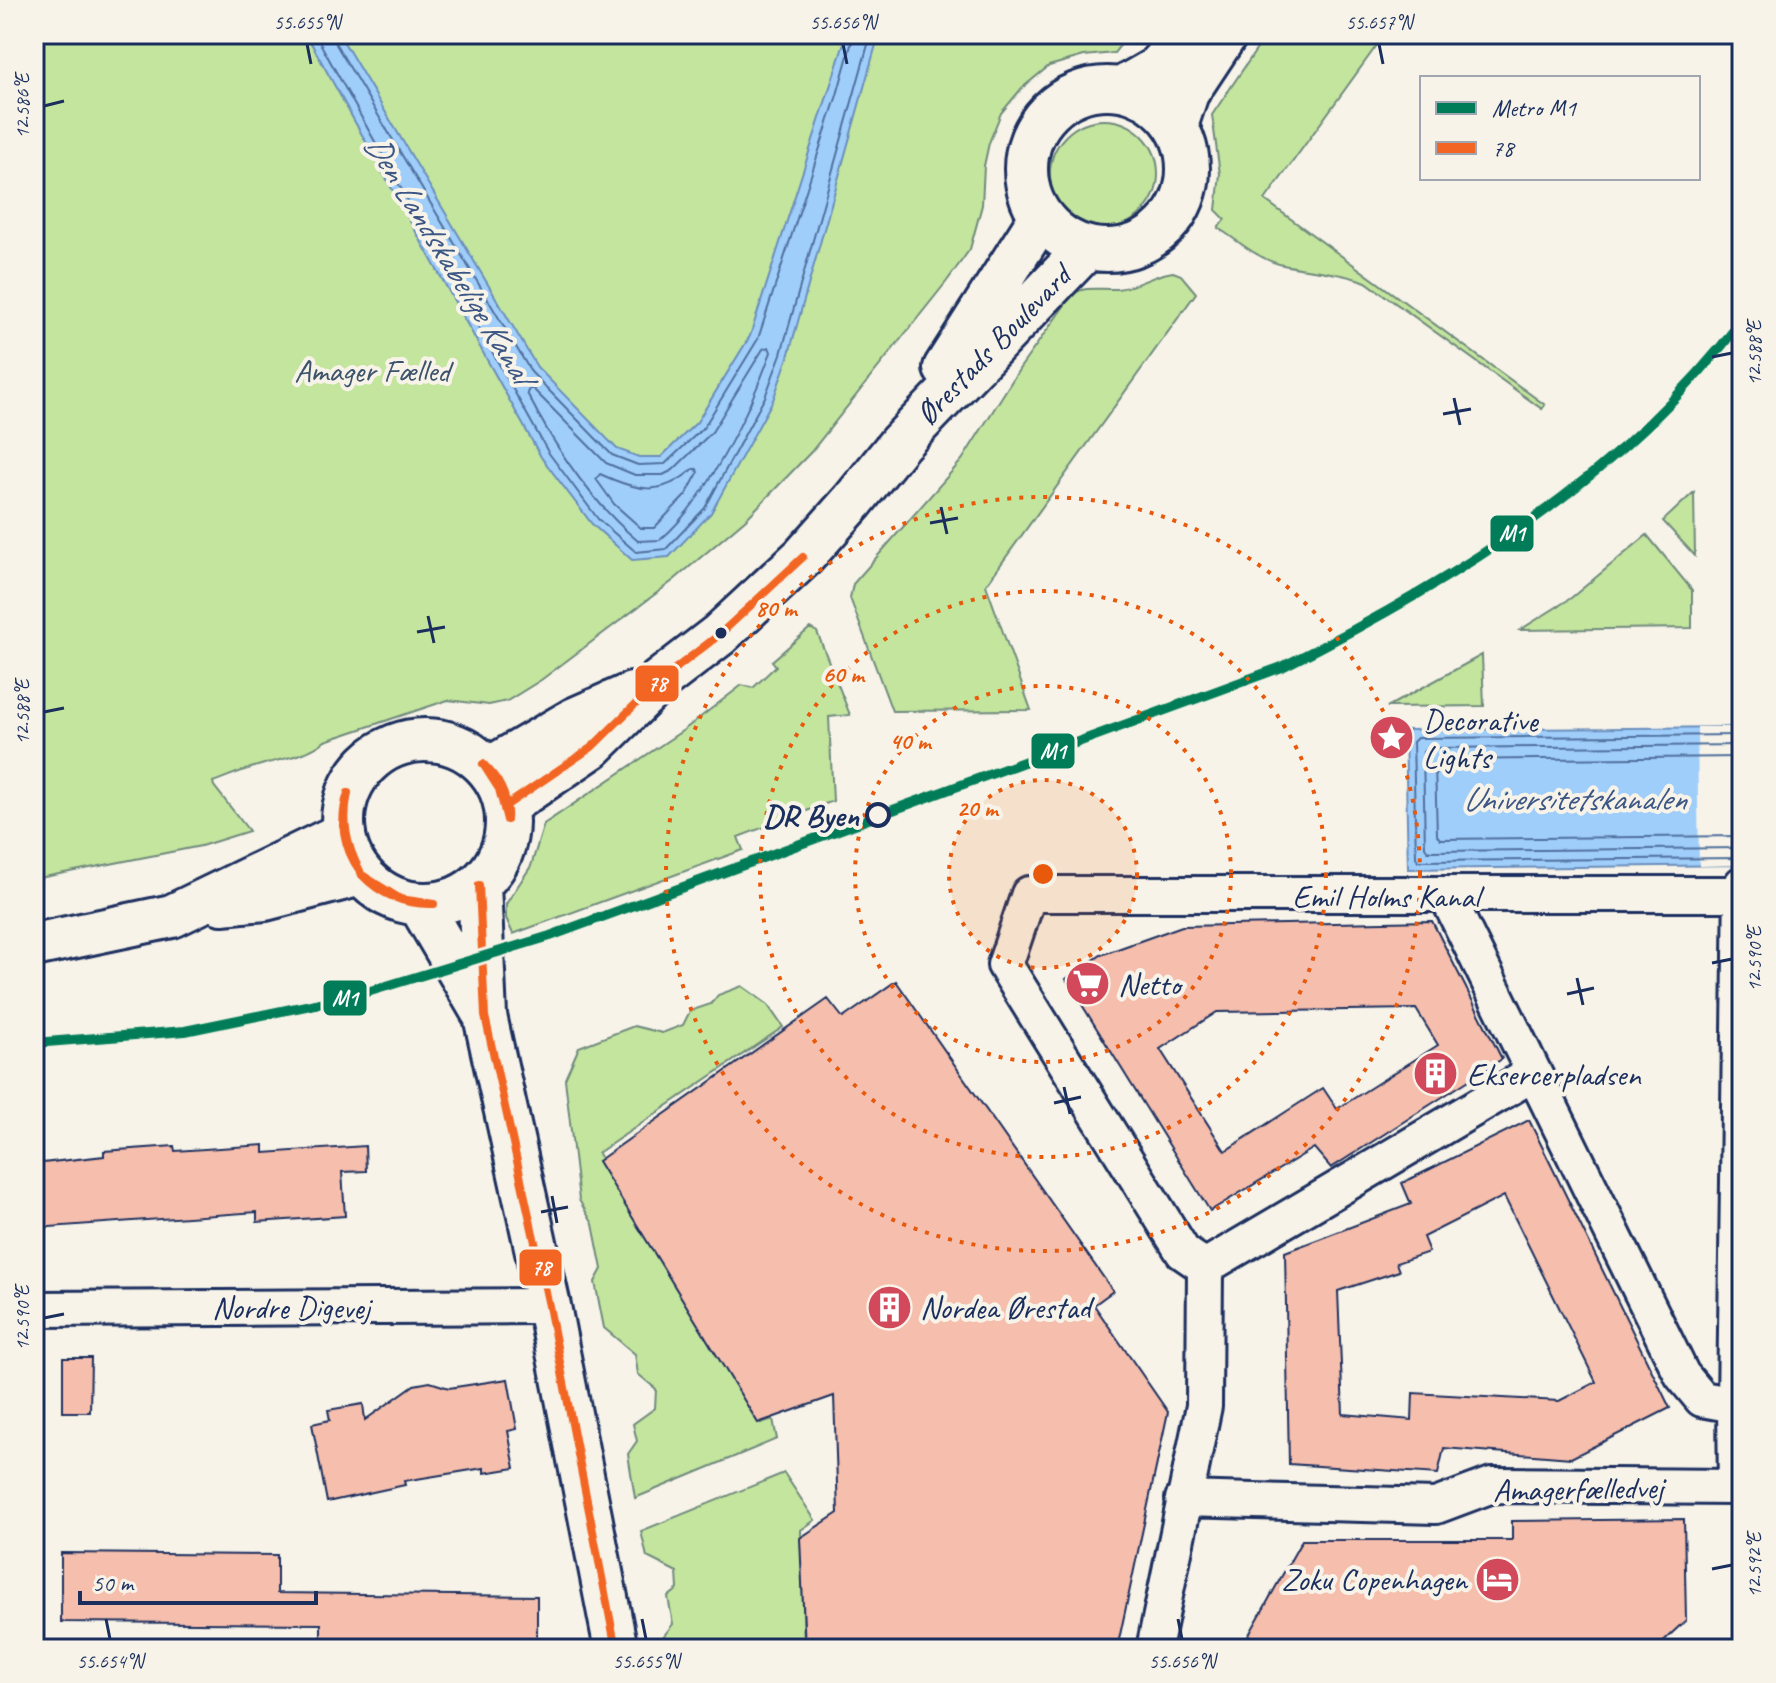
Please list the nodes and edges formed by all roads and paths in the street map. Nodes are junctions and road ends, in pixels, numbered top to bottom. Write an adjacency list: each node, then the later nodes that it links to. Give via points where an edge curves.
1 (1186, 34): 3 (street, via 1156,69)
2 (1226, 34): 4 (street, via 1187,93)
3 (1121, 89): 4 (street, via 1161,108); 5 (street, via 1080,93 1046,115 1032,138 1026,165 1029,193)
4 (1176, 126): 6 (street, via 1189,171 1175,216 1158,234 1135,246)
5 (1041, 217): 6 (street, via 1061,237); 7 (street, Ørestads Boulevard)
6 (1087, 248): 7 (street, Ørestads Boulevard)
7 (900, 443): 8 (street, Ørestads Boulevard, via 803,557 719,635 658,682 592,747)
8 (498, 787): 9 (street, via 473,754 455,744 412,740 392,746 359,772 343,812); 11 (street, via 508,827 504,849)
9 (344, 833): 10 (street); 15 (street)
10 (361, 874): 14 (street, via 388,895); 15 (street, via 265,899)
11 (479, 885): 14 (street, via 461,897); 17 (street)
12 (1741, 891): 13 (street, Emil Holms Kanal); 22 (street)
13 (1447, 896): 18 (street); 19 (street, Emil Holms Kanal, via 1029,894 1005,965 1183,1252)
14 (420, 905): 17 (street)
15 (197, 906): 16 (street)
16 (34, 945)
17 (485, 1016): 20 (street)
18 (1534, 1073): 19 (street); 22 (street, via 1682,1375 1702,1399)
19 (1205, 1267): 23 (street, via 1204,1406)
20 (549, 1306): 21 (street, Nordre Digevej); 24 (street)
21 (34, 1309)
22 (1735, 1405): 23 (street, Amagerfælledvej, via 1736,1487 1492,1485 1436,1506)
23 (1183, 1499): 25 (street)
24 (616, 1649)
25 (1154, 1649)

